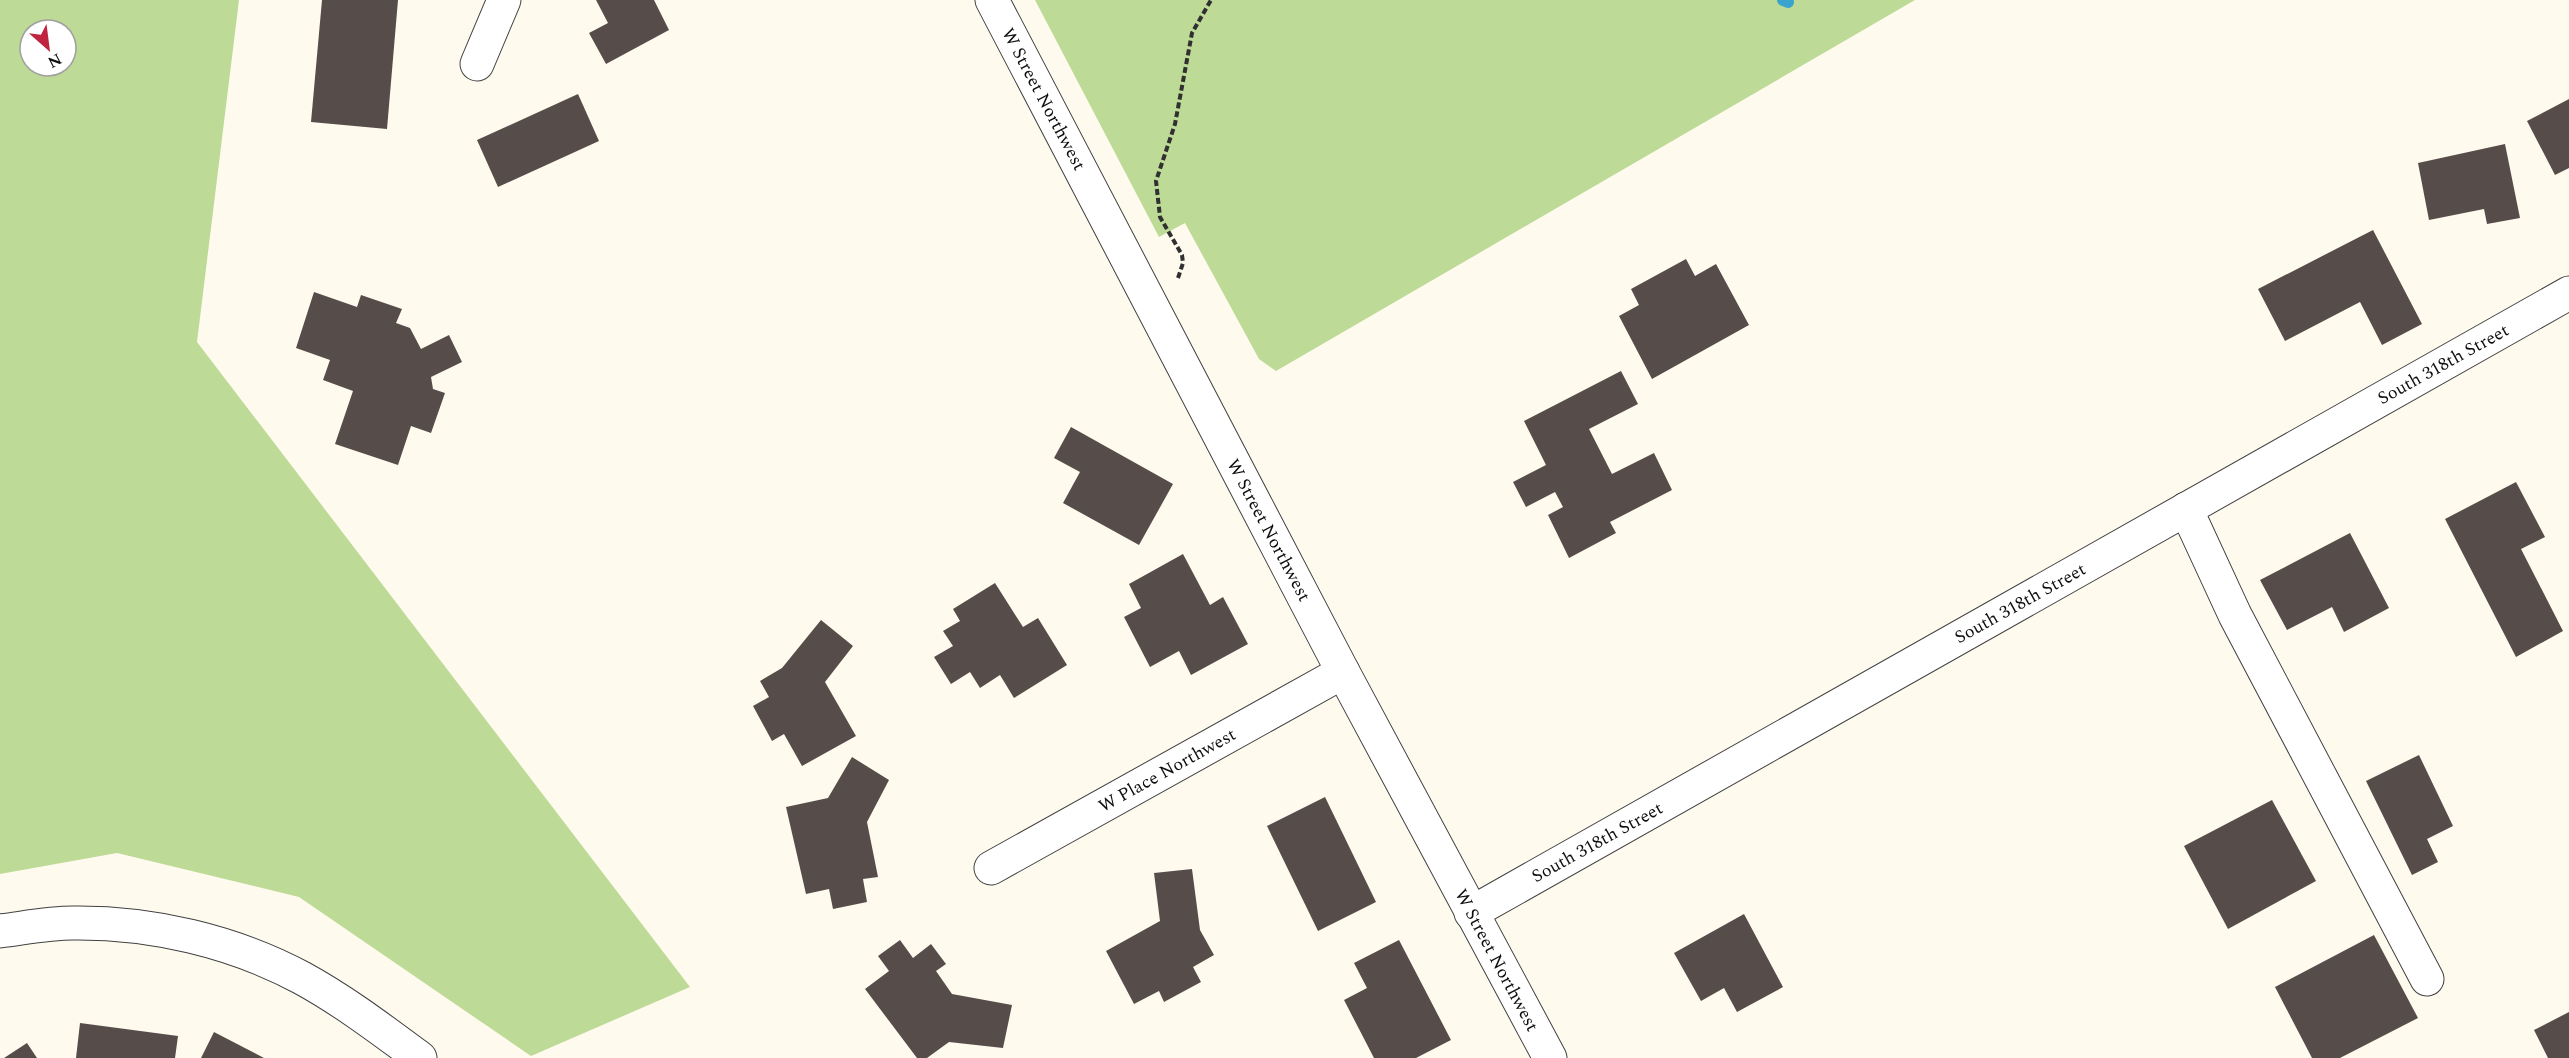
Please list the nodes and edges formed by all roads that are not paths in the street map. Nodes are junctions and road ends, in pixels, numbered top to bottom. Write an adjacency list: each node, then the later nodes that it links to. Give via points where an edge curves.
1 (504, 0): 3 (street)
2 (992, 0): 6 (street, W Street Northwest)
3 (477, 64)
4 (2569, 293): 5 (street, South 318th Street)
5 (2186, 509): 8 (street, South 318th Street); 10 (street, via 2235,615)
6 (1343, 672): 7 (street, W Place Northwest); 8 (street, W Street Northwest)
7 (991, 868)
8 (1471, 913): 12 (street, W Street Northwest)
9 (0, 931): 11 (street, via 72,923 156,929 223,945 302,978)
10 (2427, 979)
11 (420, 1058)
12 (1550, 1058)

